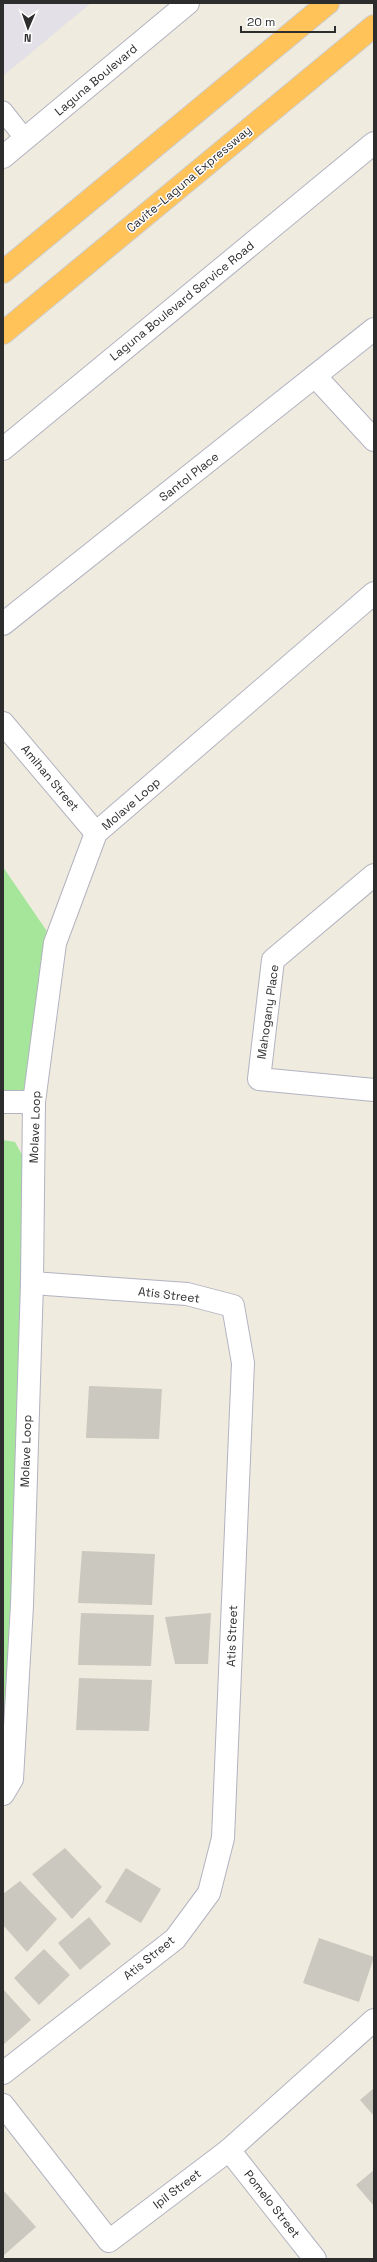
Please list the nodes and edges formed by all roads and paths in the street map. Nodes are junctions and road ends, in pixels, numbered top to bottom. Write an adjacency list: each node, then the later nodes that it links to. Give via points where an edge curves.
1 (188, 3): 5 (street, Laguna Boulevard)
2 (328, 3): 8 (highway)
3 (374, 26): 10 (highway, Cavite–Laguna Expressway)
4 (3, 111): 5 (lane)
5 (24, 139): 7 (street, Laguna Boulevard)
6 (367, 148): 13 (street, Laguna Boulevard Service Road)
7 (3, 157)
8 (3, 272)
9 (374, 329): 11 (street, Santol Place)
10 (3, 333)
11 (315, 376): 12 (street); 15 (street, Santol Place)
12 (374, 440)
13 (3, 448)
14 (374, 593): 17 (street, Molave Loop)
15 (3, 624)
16 (3, 723): 17 (street, Amihan Street)
17 (96, 834): 21 (street, Molave Loop, via 55,943)
18 (374, 875): 19 (street, Mahogany Place, via 273,960 259,1078)
19 (374, 1090)
20 (3, 1102): 21 (street)
21 (34, 1102): 22 (street, Molave Loop)
22 (32, 1282): 23 (street, Molave Loop, via 22,1597 14,1748 12,1779); 25 (street, Atis Street, via 187,1294 233,1306 244,1364 223,1838 209,1893 175,1939)
23 (3, 1794)
24 (374, 2020): 27 (street, Ipil Street)
25 (3, 2073)
26 (3, 2105): 27 (street, Ipil Street, via 109,2241)
27 (229, 2150): 28 (street, Pomelo Street)
28 (315, 2259)

